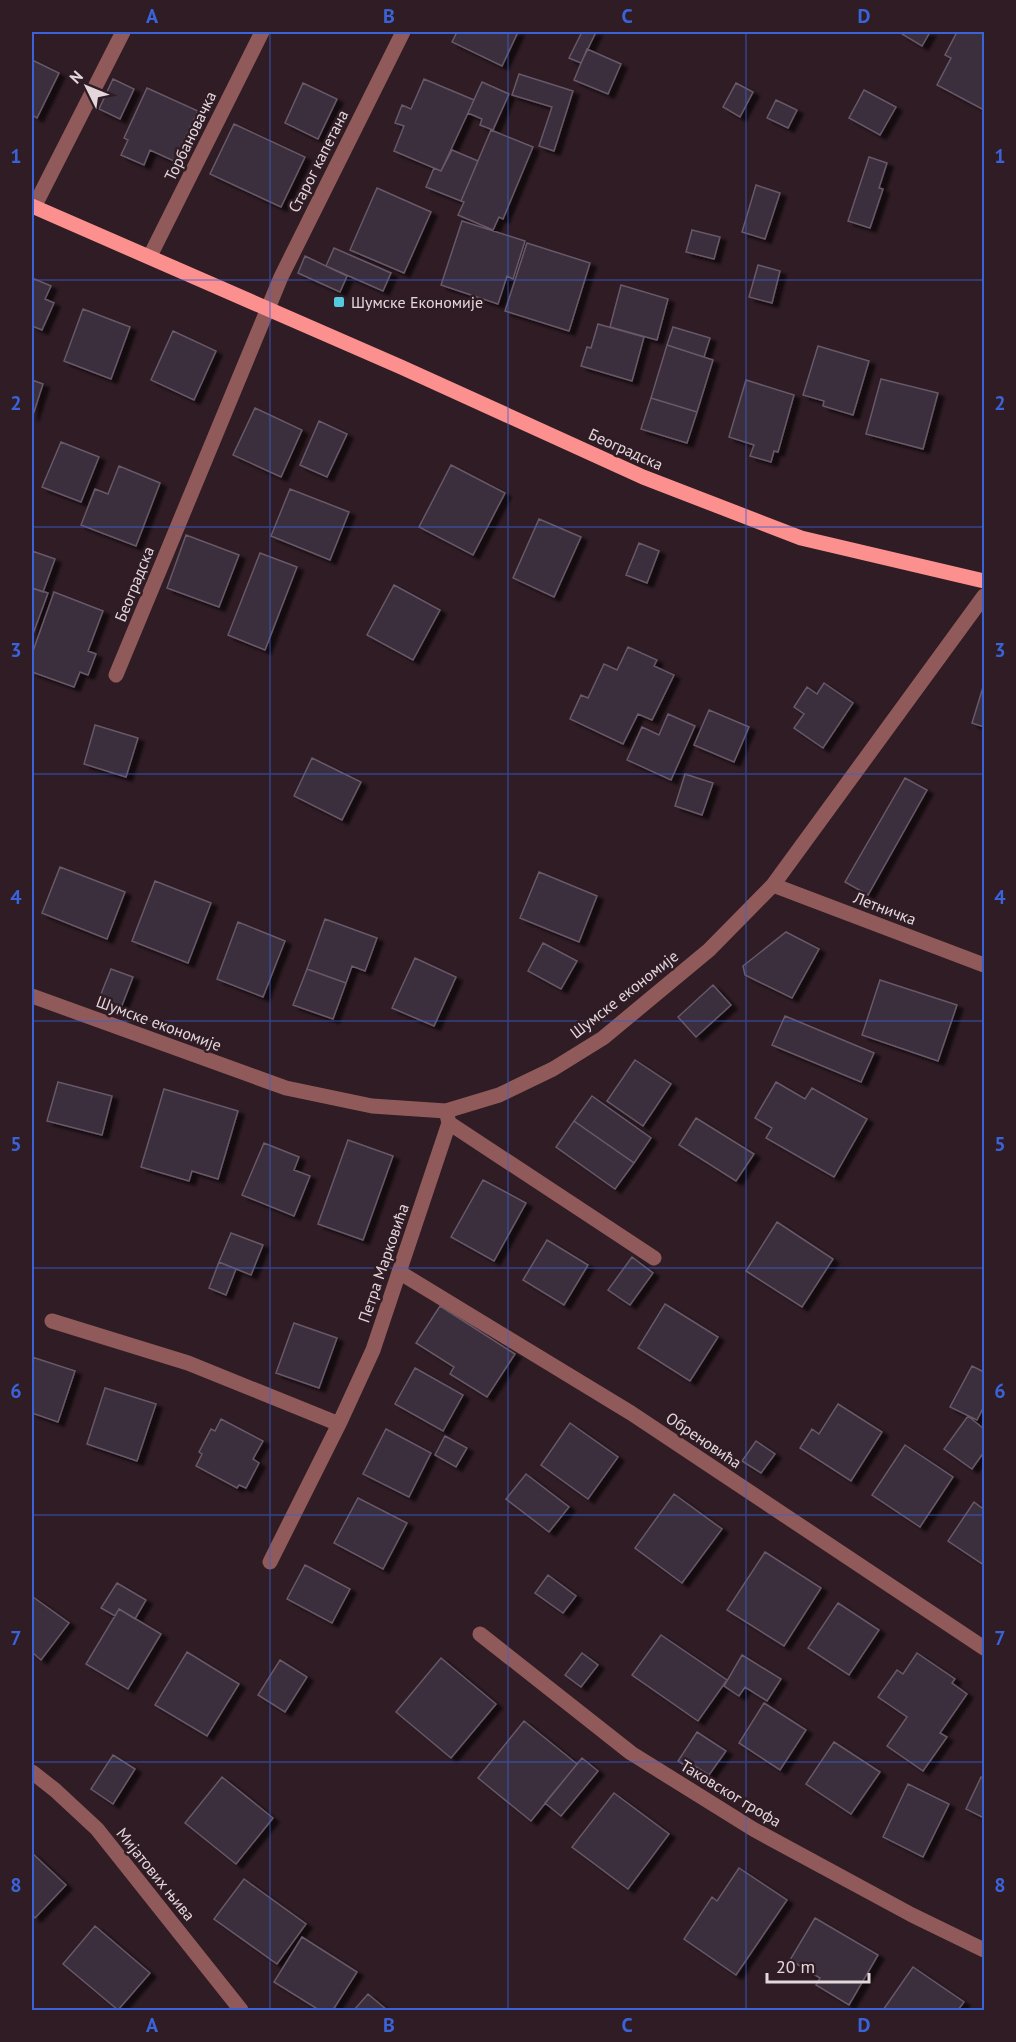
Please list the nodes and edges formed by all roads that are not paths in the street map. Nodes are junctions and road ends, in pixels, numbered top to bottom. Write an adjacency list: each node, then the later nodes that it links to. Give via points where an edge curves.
1 (123, 32): 4 (street)
2 (261, 32): 5 (street, Торбановачка)
3 (403, 32): 6 (street, Старог капетана)
4 (33, 206): 5 (main road, Београдска)
5 (150, 256): 6 (main road, Београдска)
6 (267, 308): 7 (main road, Београдска, via 644,477 801,538); 9 (street, Београдска)
7 (984, 582)
8 (984, 596): 10 (street, Шумске економије)
9 (116, 675)
10 (773, 885): 11 (street, Летничка); 13 (street, Шумске економије, via 709,950 603,1038 553,1069)
11 (984, 965)
12 (32, 996): 13 (street, Шумске економије, via 286,1088)
13 (448, 1117): 14 (street); 15 (street, Петра Марковића)
14 (654, 1258)
15 (399, 1272): 17 (street, Петра Марковића, via 373,1350); 20 (street, Обреновића, via 631,1413)
16 (52, 1321): 17 (street, via 188,1363)
17 (339, 1424): 18 (street, Петра Марковића)
18 (270, 1562)
19 (480, 1634): 22 (street, Таковског грофа, via 640,1759 753,1829)
20 (984, 1648)
21 (32, 1772): 23 (street, Мијатових њива, via 97,1829)
22 (984, 1950)
23 (241, 2010)

